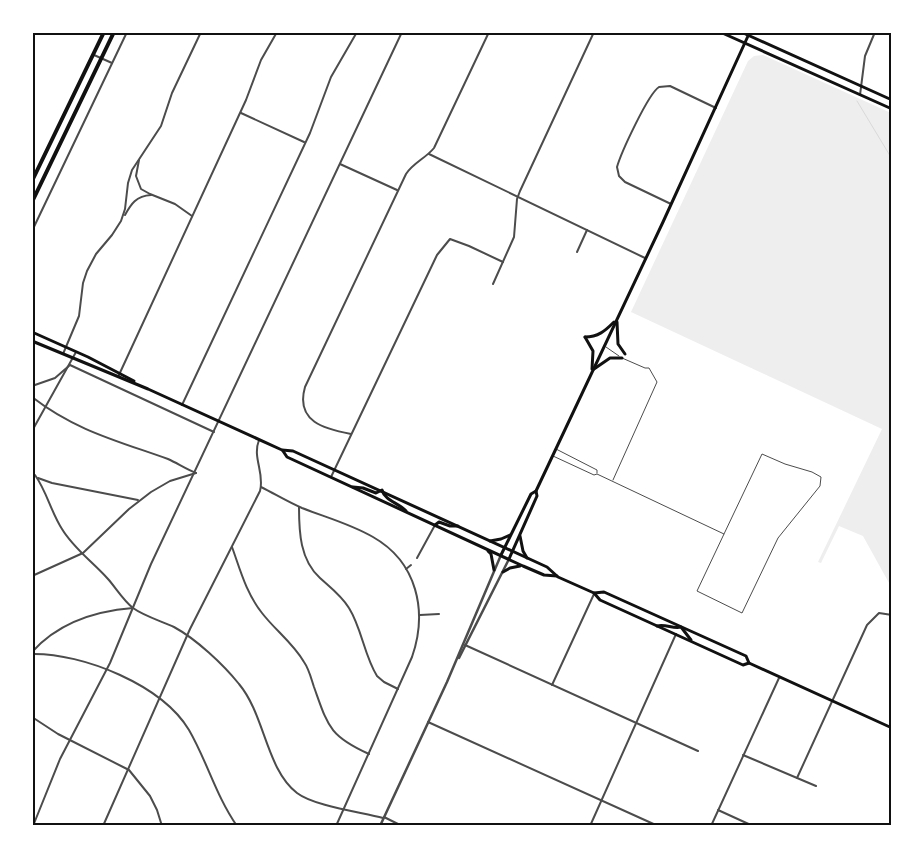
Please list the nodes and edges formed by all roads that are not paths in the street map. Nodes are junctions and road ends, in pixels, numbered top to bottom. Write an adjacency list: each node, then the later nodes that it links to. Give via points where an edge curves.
1 (104, 32): 15 (highway)
2 (114, 32): 16 (highway)
3 (127, 32): 17 (street)
4 (201, 32): 25 (street, via 159,128)
5 (276, 32): 23 (street, via 261,60)
6 (356, 32): 24 (street, via 331,77)
7 (402, 32): 27 (street)
8 (489, 32): 26 (street)
9 (594, 32): 31 (street)
10 (720, 32): 14 (main road)
11 (741, 32): 13 (main road)
12 (875, 32): 18 (street, via 865,56)
13 (749, 34): 14 (main road); 18 (main road)
14 (745, 44): 19 (main road); 21 (main road)
15 (93, 54): 16 (street); 28 (highway)
16 (101, 58): 17 (street); 32 (highway)
17 (112, 64): 37 (street)
18 (861, 86): 19 (street); 20 (main road)
19 (860, 95): 22 (main road)
20 (892, 100)
21 (716, 108): 33 (main road); 33 (street, via 670,86 658,87 650,96 624,150 617,167 621,179)
22 (892, 109)
23 (241, 113): 24 (street); 34 (street)
24 (305, 143): 57 (street)
25 (142, 153): 30 (street, via 136,179 143,190); 35 (street, via 130,174)
26 (429, 154): 29 (street, via 410,168); 31 (street)
27 (340, 164): 29 (street); 59 (street)
28 (32, 182)
29 (398, 191): 62 (street, via 304,390 304,407 311,419 322,427)
30 (155, 196): 34 (street); 35 (street, via 143,196 133,201)
31 (518, 197): 36 (street); 40 (street, via 515,234)
32 (32, 202)
33 (671, 204): 39 (main road)
34 (192, 216): 54 (street)
35 (120, 223): 46 (street, via 89,266 83,283 79,316)
36 (587, 230): 38 (street); 39 (street)
37 (32, 231)
38 (577, 252)
39 (646, 258): 42 (main road)
40 (503, 262): 41 (street); 62 (street, via 450,239 437,255)
41 (493, 284)
42 (617, 320): 45 (main road); 48 (main road, via 618,344); 53 (main road, via 600,335 585,337 593,351)
43 (32, 332): 46 (main road)
44 (32, 341): 49 (main road)
45 (604, 346): 50 (lane); 53 (main road)
46 (66, 347): 47 (main road); 49 (street)
47 (76, 352): 51 (street); 54 (main road)
48 (625, 354)
49 (62, 355): 51 (main road)
50 (622, 358): 53 (main road, via 610,358); 72 (lane, via 649,368 657,382)
51 (73, 359): 52 (street); 54 (main road)
52 (70, 366): 55 (street, via 55,378); 58 (street); 61 (street)
53 (592, 372): 64 (main road)
54 (118, 375): 57 (main road)
55 (32, 386)
56 (32, 397): 58 (street)
57 (182, 405): 59 (main road)
58 (45, 406): 60 (street); 68 (street, via 92,433 170,460)
59 (219, 422): 61 (street); 63 (main road)
60 (32, 431)
61 (214, 432): 68 (street)
62 (351, 434): 67 (street)
63 (259, 440): 65 (main road); 74 (street, via 256,452)
64 (556, 448): 66 (main road); 70 (lane, via 597,470)
65 (282, 450): 67 (main road, via 293,451); 71 (main road, via 287,457)
66 (553, 455): 70 (lane); 76 (main road)
67 (335, 469): 71 (street); 75 (main road)
68 (196, 473): 77 (street, via 167,482); 103 (street)
69 (34, 474): 77 (street, via 44,481); 90 (street, via 61,527)
70 (597, 474): 72 (lane)
71 (331, 477): 73 (main road)
72 (612, 481): 82 (lane)
73 (350, 486): 75 (main road, via 376,493); 79 (main road)
74 (261, 487): 78 (street); 86 (street)
75 (382, 490): 79 (main road, via 387,498); 81 (main road)
76 (536, 492): 83 (main road, via 531,494); 84 (main road)
77 (138, 500): 90 (street)
78 (299, 507): 97 (street, via 372,536 389,548); 118 (street, via 302,546 308,565 350,608 377,676)
79 (409, 513): 80 (main road)
80 (435, 525): 81 (main road, via 439,522); 87 (main road); 92 (street)
81 (458, 526): 85 (main road)
82 (724, 534): 82 (lane, via 698,591 742,613 778,538 820,486 820,477 762,454)
83 (510, 535): 85 (main road); 88 (main road)
84 (520, 535): 89 (main road); 93 (main road)
85 (489, 541): 88 (main road)
86 (232, 547): 110 (street); 127 (street, via 246,586 259,608 306,664 329,726 342,740)
87 (486, 548): 91 (main road); 98 (main road, via 491,554)
88 (504, 548): 89 (main road); 91 (main road)
89 (512, 552): 93 (main road); 94 (main road)
90 (82, 554): 100 (street); 103 (street)
91 (501, 555): 94 (main road); 98 (street)
92 (417, 558)
93 (528, 558): 101 (main road)
94 (509, 559): 96 (main road); 99 (street)
95 (411, 565): 97 (street)
96 (523, 566): 99 (main road); 101 (main road, via 544,575)
97 (406, 569): 104 (street)
98 (494, 570): 112 (street)
99 (503, 572): 112 (street)
100 (32, 576)
101 (558, 576): 102 (main road)
102 (594, 593): 107 (main road, via 600,600); 108 (main road, via 604,592); 117 (street)
103 (133, 608): 110 (street); 113 (street, via 104,611 74,621 49,635); 115 (street)
104 (420, 614): 105 (street); 118 (street, via 416,645)
105 (439, 614)
106 (892, 615): 120 (street, via 879,613 868,625)
107 (657, 626): 108 (main road); 109 (main road)
108 (681, 627): 111 (main road); 114 (main road, via 746,656)
109 (676, 634): 111 (main road); 123 (street)
110 (187, 635): 119 (street); 133 (street, via 246,693 277,767 290,787 310,800)
111 (695, 643): 114 (main road, via 742,665)
112 (464, 645): 117 (street); 122 (street)
113 (32, 653): 115 (street, via 66,657)
114 (749, 663): 116 (main road)
115 (107, 670): 119 (street); 125 (street)
116 (780, 677): 120 (main road); 128 (street)
117 (552, 685): 123 (street)
118 (398, 690): 127 (street)
119 (160, 698): 129 (street); 139 (street, via 189,730)
120 (832, 701): 124 (main road); 130 (street)
121 (32, 717): 125 (street)
122 (428, 722): 132 (street); 135 (street)
123 (636, 723): 126 (street); 132 (street)
124 (892, 728)
125 (69, 740): 129 (street); 136 (street)
126 (698, 751)
127 (369, 754): 133 (street)
128 (744, 755): 130 (street); 134 (street)
129 (129, 770): 137 (street); 138 (street, via 150,796)
130 (797, 778): 131 (street)
131 (816, 786)
132 (600, 800): 143 (street); 144 (street)
133 (345, 808): 135 (street); 140 (street)
134 (718, 810): 145 (street); 146 (street)
135 (383, 818): 141 (street); 142 (street)
136 (33, 826)
137 (103, 826)
138 (162, 826)
139 (237, 826)
140 (336, 826)
141 (380, 826)
142 (402, 826)
143 (590, 826)
144 (658, 826)
145 (711, 826)
146 (753, 826)

